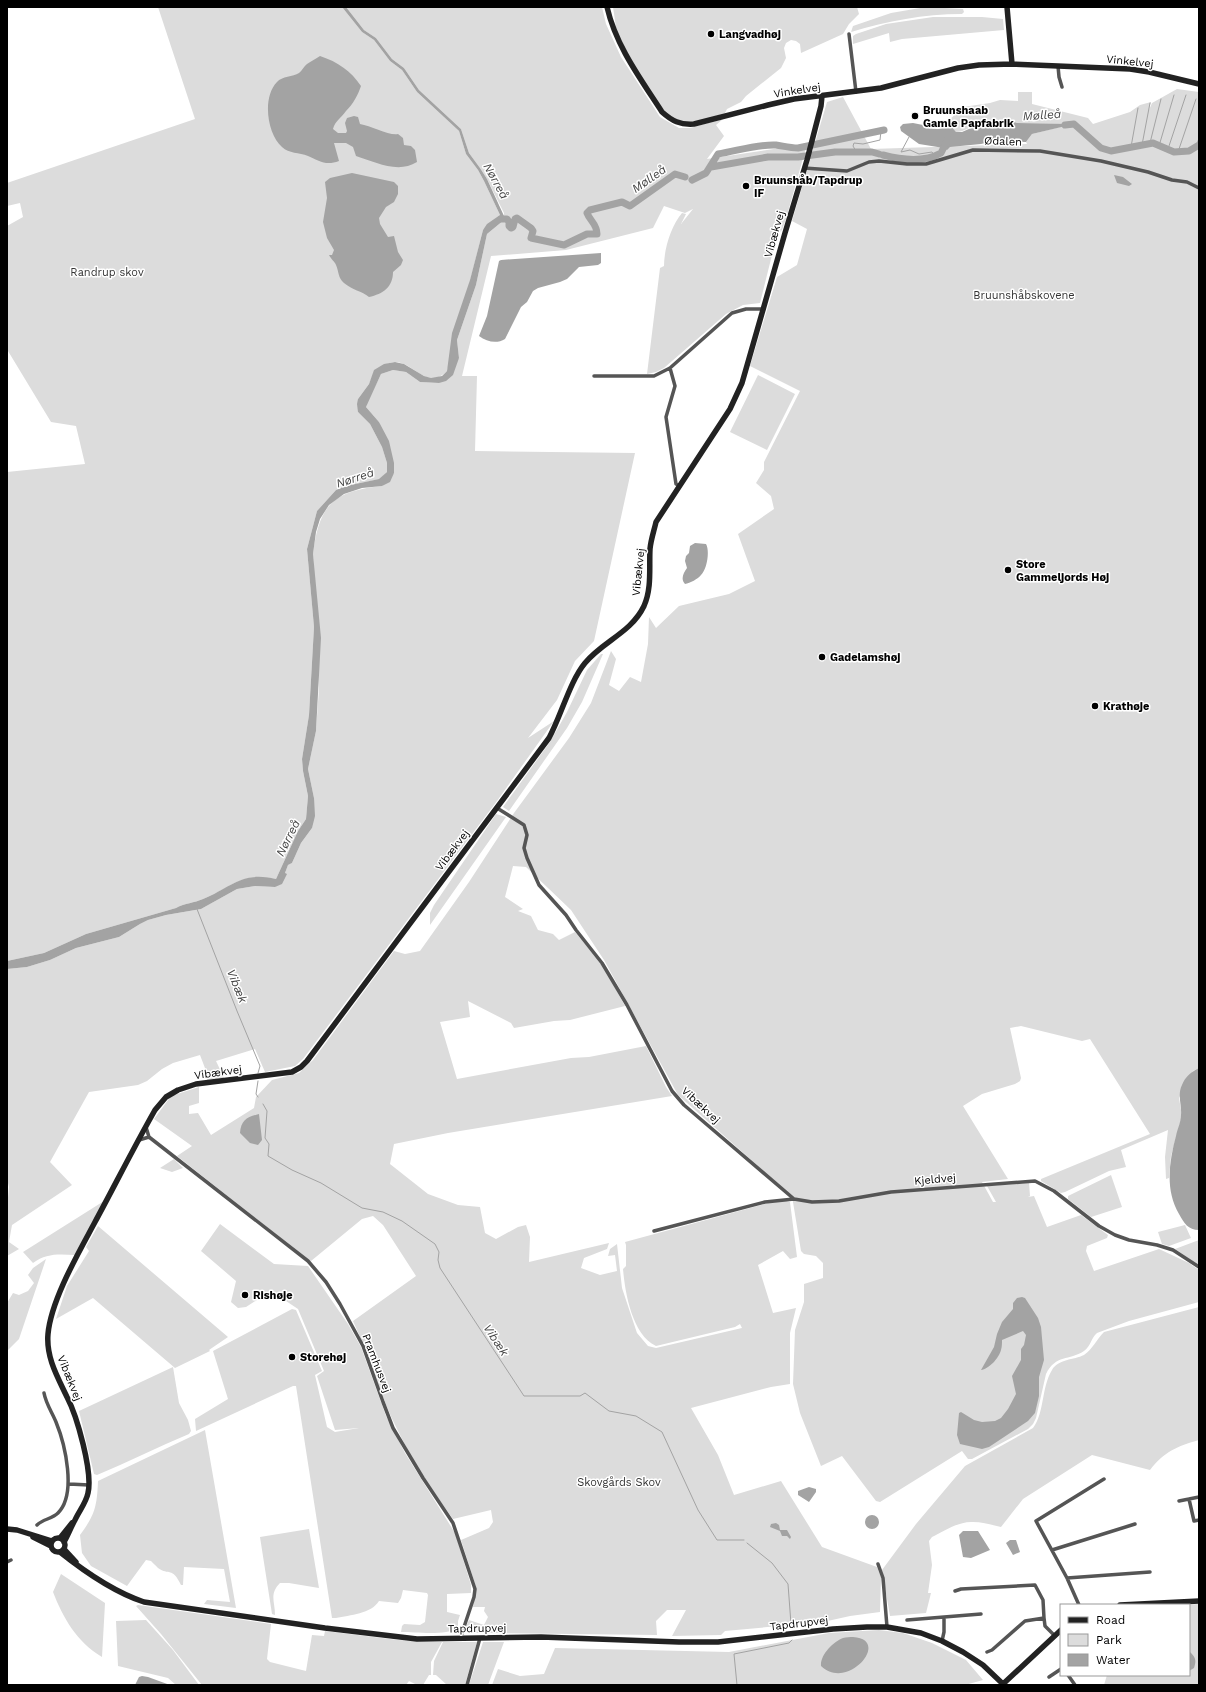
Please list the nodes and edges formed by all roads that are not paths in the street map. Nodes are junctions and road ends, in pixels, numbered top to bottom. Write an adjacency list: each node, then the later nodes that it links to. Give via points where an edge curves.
1 (607, 7): 9 (street, Vinkelvej, via 622,49 662,112 676,123 694,124 768,105)
2 (1007, 7): 4 (street)
3 (850, 34): 8 (street)
4 (1012, 64): 5 (street, Vinkelvej); 8 (street, Vinkelvej, via 958,68)
5 (1058, 66): 6 (street, Vinkelvej, via 1130,69); 7 (street)
6 (1199, 84)
7 (1062, 87)
8 (856, 92): 9 (street, Vinkelvej)
9 (822, 96): 10 (street, Vibækvej, via 822,106)
10 (804, 168): 11 (street, Ødalen, via 847,171 869,162 879,161 926,164 973,150 1040,151 1101,161 1187,182); 12 (street, Vibækvej)
11 (1199, 188)
12 (764, 309): 13 (street, via 746,309 732,313); 15 (street, Vibækvej, via 742,383 730,410)
13 (670, 368): 14 (street, via 654,376); 15 (street, via 675,386 666,417 676,484)
14 (594, 376)
15 (680, 486): 16 (street, Vibækvej, via 656,522 650,549 648,593 640,614 625,631 584,664 549,738)
16 (497, 808): 17 (street, Vibækvej, via 301,1067 283,1074 196,1084 178,1090 162,1102); 20 (street, Vibækvej, via 524,825 527,835 524,848 539,885 566,915 602,963 672,1092)
17 (146, 1126): 18 (street); 19 (street, Vibækvej)
18 (149, 1137): 19 (street); 55 (street, Pramhusvej, via 308,1261 340,1304 363,1346 382,1402 394,1428 453,1523 475,1589)
19 (139, 1140): 26 (street, Vibækvej, via 76,1259 61,1293 48,1334 50,1358 71,1404 88,1465)
20 (794, 1199): 21 (street, Kjeldvej, via 765,1202); 22 (street, Kjeldvej, via 812,1202 839,1201 892,1192 1035,1181 1054,1191 1099,1226 1115,1235 1173,1250)
21 (654, 1231)
22 (1199, 1267)
23 (44, 1394): 25 (street, via 56,1421 65,1454)
24 (1104, 1478): 37 (street, via 1036,1521)
25 (69, 1484): 26 (street); 32 (street, via 63,1507 51,1518)
26 (89, 1485): 34 (street, Vibækvej, via 84,1504)
27 (1199, 1497): 28 (street)
28 (1189, 1499): 29 (street); 30 (street, via 1194,1521)
29 (1179, 1502)
30 (1199, 1520)
31 (1135, 1524): 37 (street)
32 (37, 1525)
33 (7, 1529): 35 (street)
34 (62, 1540): 35 (street, via 55,1539); 36 (street)
35 (51, 1543): 36 (street, Tapdrupvej, via 54,1551)
36 (62, 1550): 55 (street, Tapdrupvej, via 78,1565 123,1594 144,1602 398,1638)
37 (1052, 1550): 42 (street)
38 (11, 1560): 39 (street)
39 (7, 1562)
40 (878, 1564): 51 (street, via 883,1578)
41 (1150, 1572): 42 (street)
42 (1067, 1578): 45 (street)
43 (955, 1591): 49 (street, via 1035,1585 1043,1600)
44 (1199, 1601): 46 (street)
45 (1079, 1604)
46 (1142, 1604)
47 (981, 1614): 48 (street)
48 (944, 1618): 50 (street); 56 (street)
49 (1044, 1618): 53 (street, via 1045,1626); 57 (street, via 1025,1620)
50 (907, 1620)
51 (887, 1627): 54 (street, Tapdrupvej, via 867,1626 718,1642 541,1637); 56 (street, Tapdrupvej)
52 (1060, 1631): 53 (street)
53 (1055, 1636): 61 (street)
54 (480, 1638): 55 (street, Tapdrupvej); 62 (street)
55 (460, 1639)
56 (942, 1640): 61 (street, Tapdrupvej, via 977,1661)
57 (987, 1652)
58 (1060, 1670): 60 (street)
59 (1069, 1676): 63 (street)
60 (1049, 1677)
61 (1004, 1684)
62 (467, 1685)
63 (1076, 1685)

